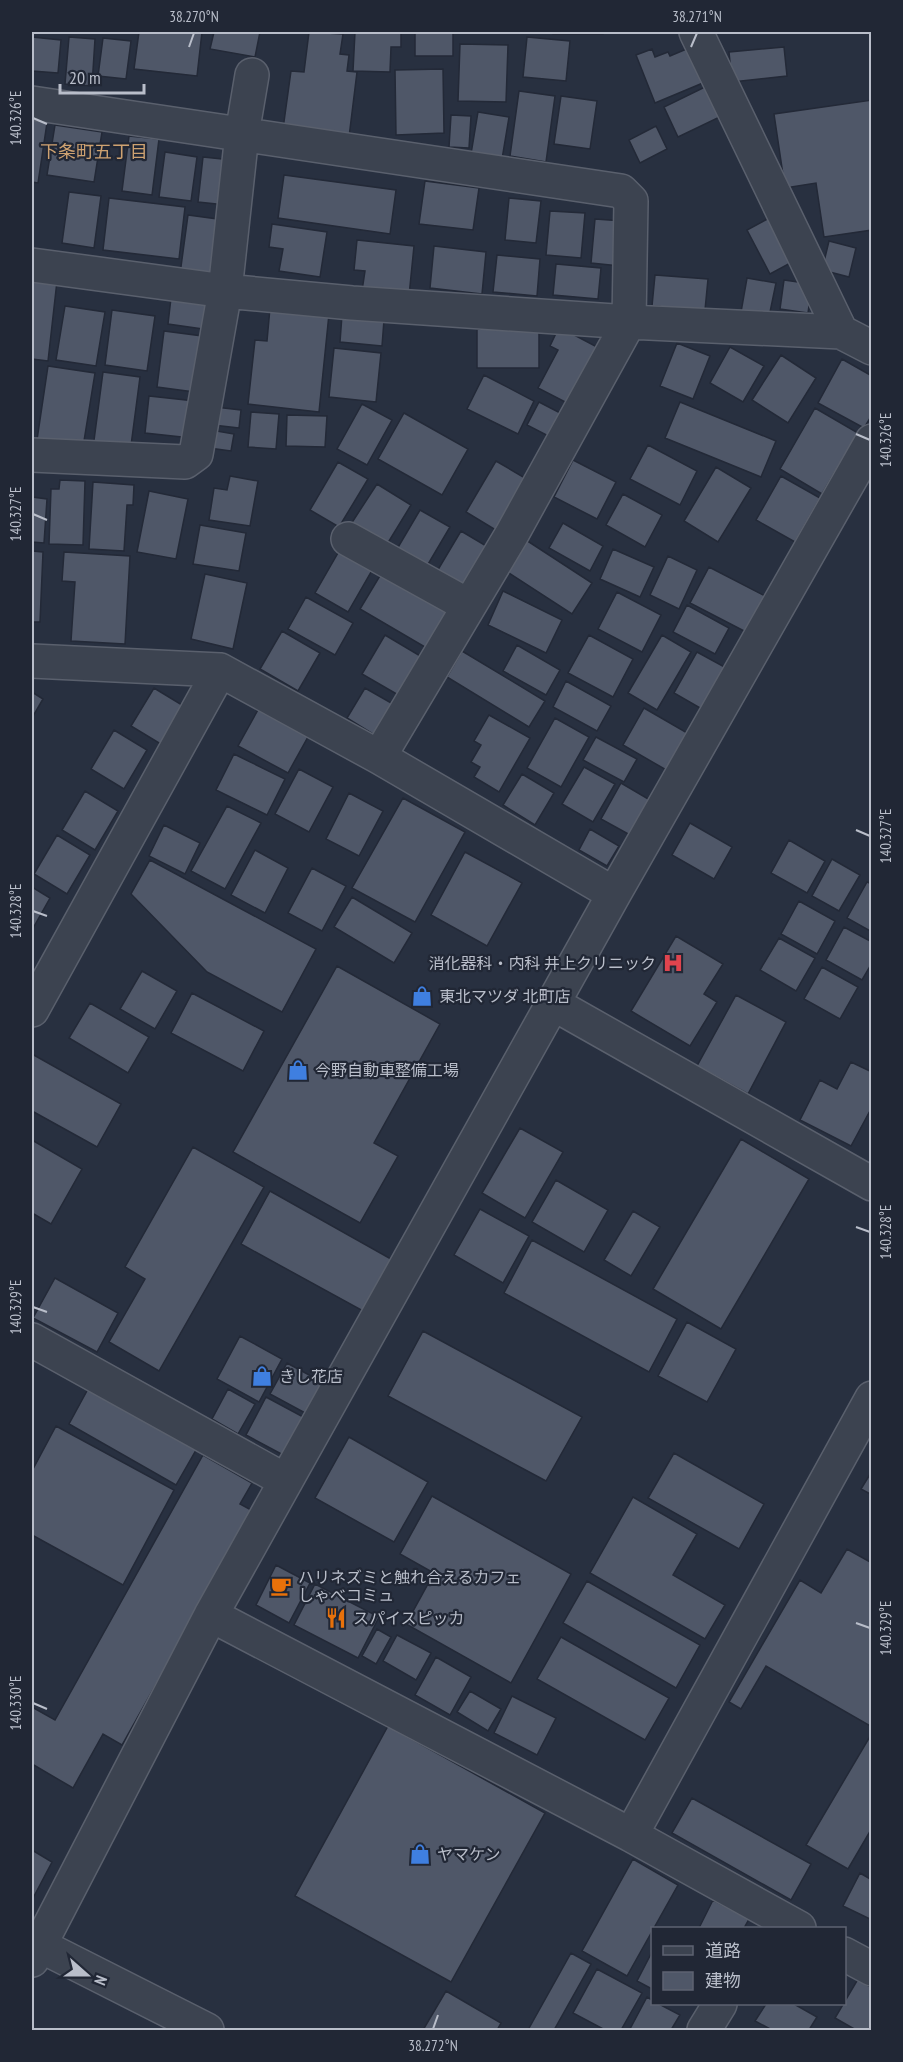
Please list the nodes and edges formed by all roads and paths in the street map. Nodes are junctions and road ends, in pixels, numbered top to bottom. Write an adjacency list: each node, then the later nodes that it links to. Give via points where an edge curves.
1 (696, 32): 8 (street)
2 (252, 75): 4 (street)
3 (32, 103): 4 (street)
4 (242, 134): 6 (street); 7 (street, via 621,191 631,201)
5 (32, 265): 6 (street)
6 (225, 291): 7 (street); 11 (street, via 196,454 184,462)
7 (629, 322): 8 (street); 13 (street)
8 (841, 332): 9 (street)
9 (872, 348)
10 (872, 441): 17 (street)
11 (32, 455)
12 (348, 538): 13 (street)
13 (469, 606): 16 (street)
14 (32, 661): 15 (street)
15 (220, 670): 16 (street); 19 (street)
16 (379, 757): 17 (street)
17 (614, 894): 18 (street)
18 (554, 1004): 20 (street); 23 (street)
19 (32, 1010)
20 (872, 1184)
21 (32, 1340): 23 (street)
22 (872, 1398): 25 (street)
23 (286, 1481): 24 (street)
24 (211, 1615): 25 (street); 27 (street)
25 (631, 1834): 26 (street)
26 (778, 1923)
27 (35, 1953): 31 (street)
28 (846, 1955): 29 (street)
29 (872, 1969)
30 (719, 2005): 32 (street)
31 (207, 2031)
32 (704, 2031)

